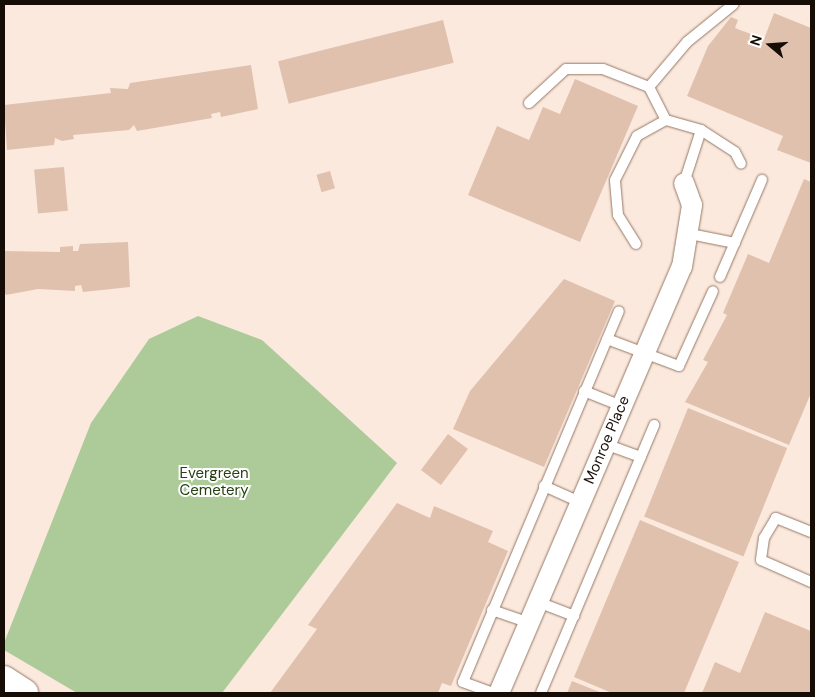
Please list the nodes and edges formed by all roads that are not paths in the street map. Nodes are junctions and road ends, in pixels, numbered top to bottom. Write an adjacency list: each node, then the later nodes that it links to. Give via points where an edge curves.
1 (734, 4): 2 (lane, via 687,42)
2 (649, 87): 3 (lane, via 603,69 566,69); 4 (lane)
3 (529, 103)
4 (666, 120): 5 (lane); 11 (lane, via 637,136 615,180 618,215)
5 (701, 130): 6 (lane, via 735,152); 8 (lane)
6 (741, 164)
7 (762, 180): 10 (lane)
8 (684, 183): 9 (street, Monroe Place, via 692,205)
9 (690, 234): 10 (lane); 16 (street, Monroe Place, via 682,267)
10 (735, 243): 12 (lane)
11 (636, 244)
12 (720, 277)
13 (713, 291): 16 (lane, via 679,366)
14 (619, 311): 15 (lane)
15 (607, 339): 16 (lane); 17 (lane)
16 (643, 354): 18 (street, Monroe Place)
17 (584, 391): 18 (lane); 22 (lane)
18 (621, 406): 20 (street, Monroe Place)
19 (654, 425): 21 (lane)
20 (605, 444): 21 (lane); 23 (street, Monroe Place)
21 (641, 457): 28 (lane)
22 (544, 486): 23 (lane); 27 (lane)
23 (580, 502): 26 (street, Monroe Place)
24 (811, 532): 25 (lane, via 776,518 764,538 761,560)
25 (811, 582)
26 (538, 602): 28 (lane); 29 (street, Monroe Place)
27 (492, 610): 29 (lane); 32 (lane, via 463,682)
28 (574, 616): 34 (lane)
29 (529, 623): 33 (street, Monroe Place)
30 (4, 680): 31 (street)
31 (24, 693)
32 (493, 693)
33 (499, 693)
34 (541, 693)

